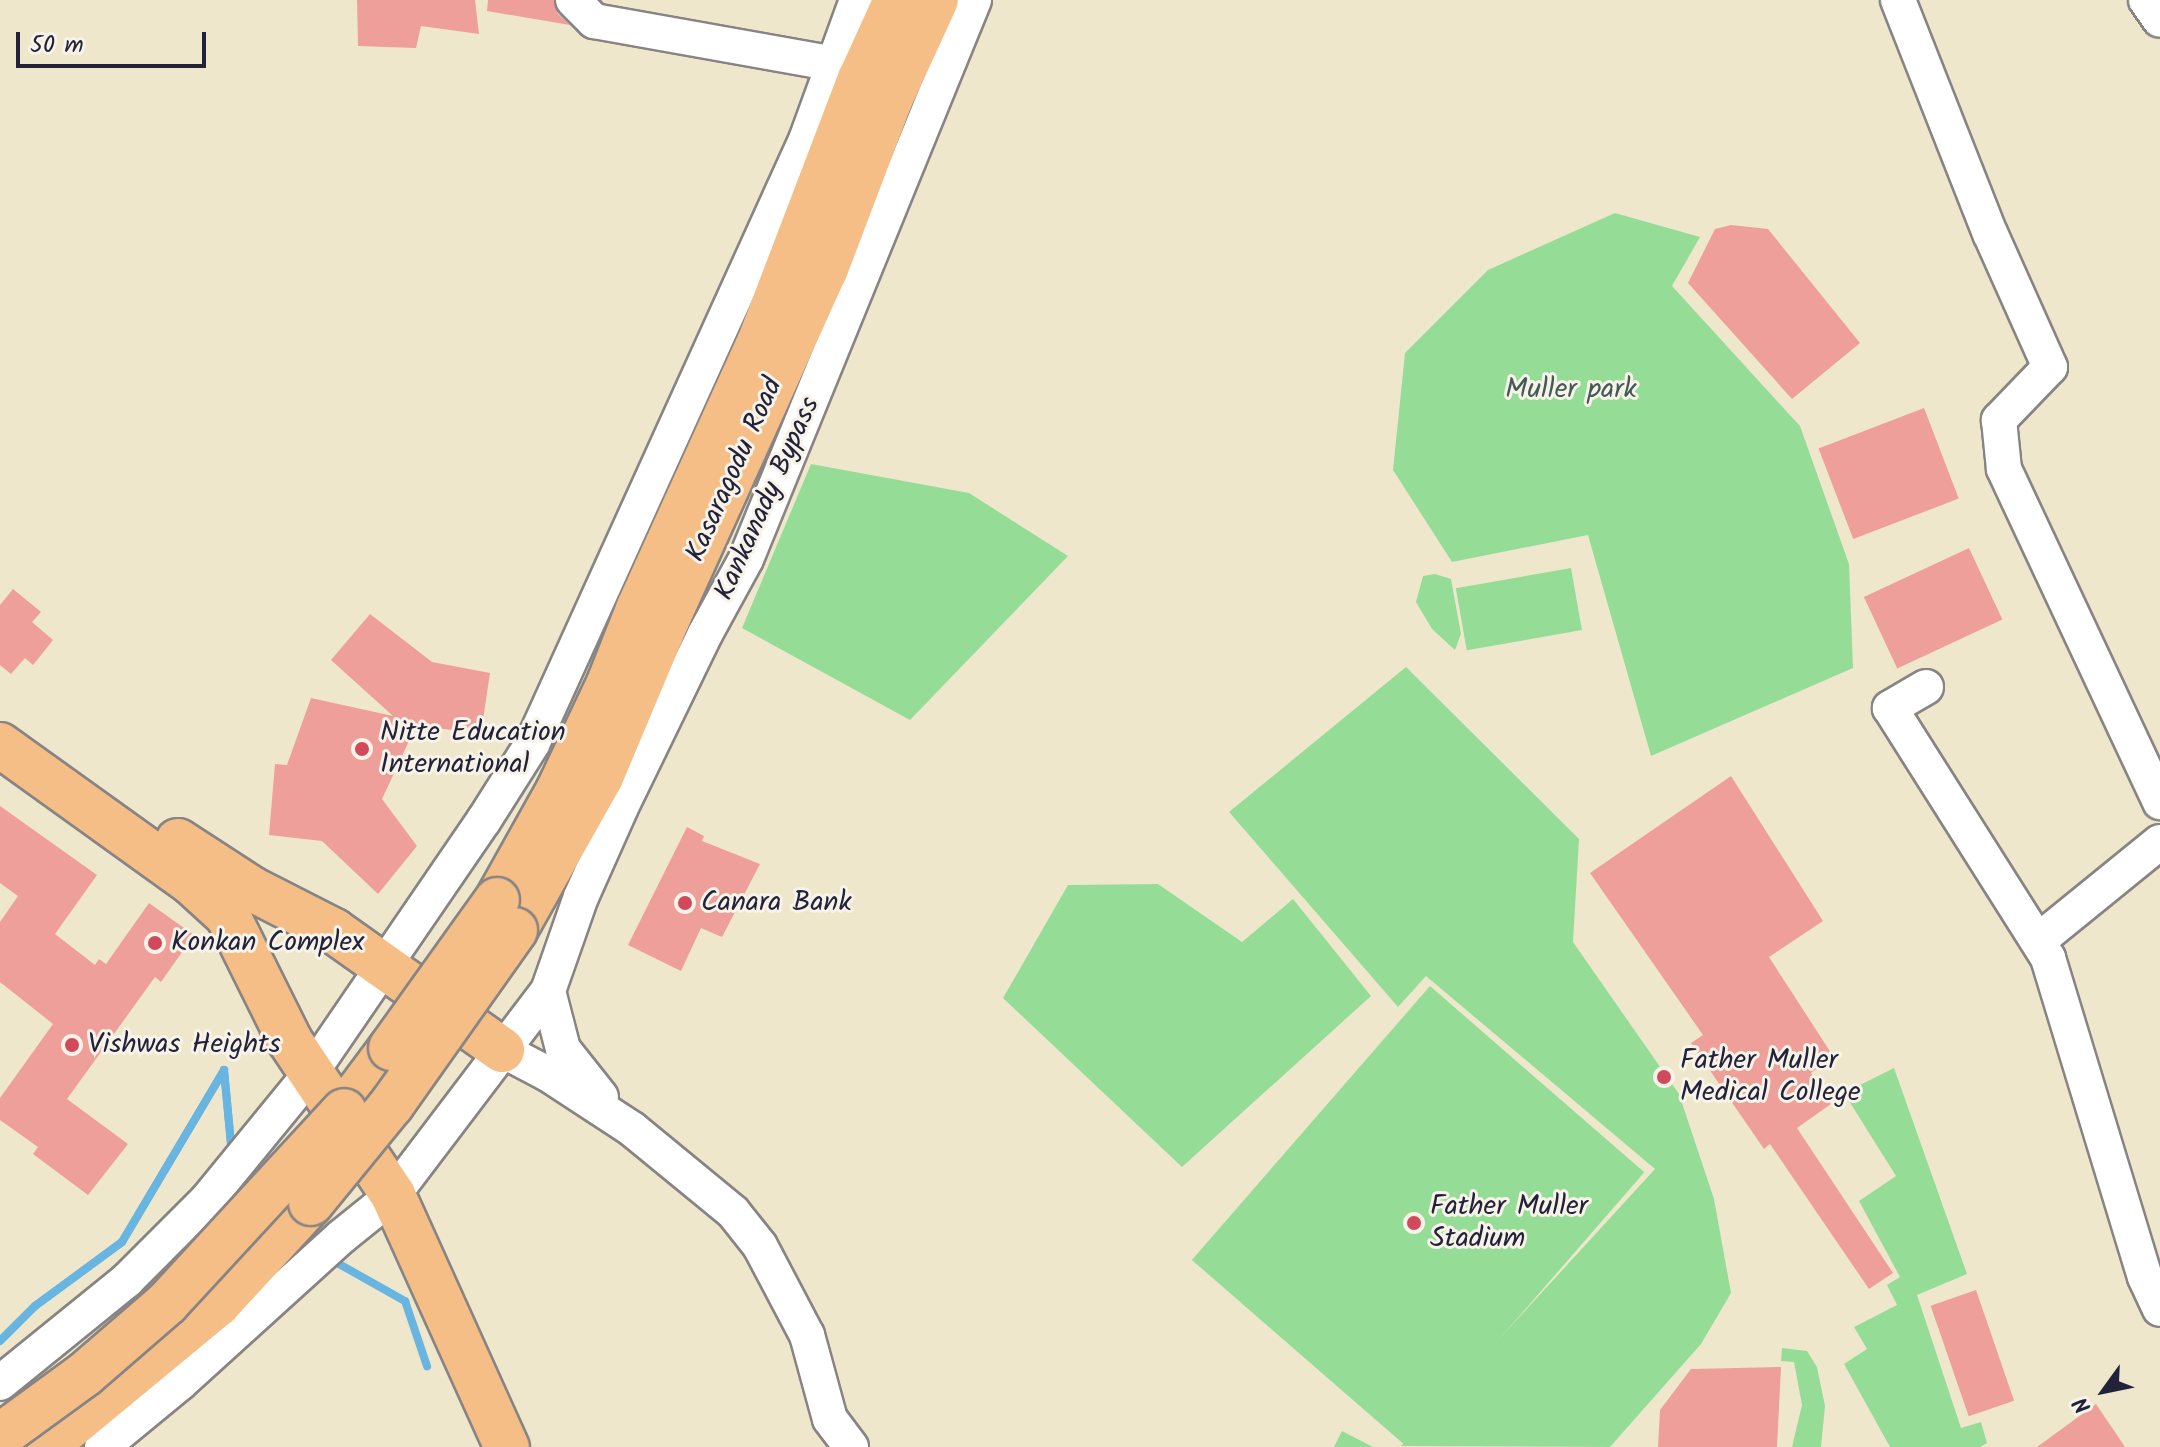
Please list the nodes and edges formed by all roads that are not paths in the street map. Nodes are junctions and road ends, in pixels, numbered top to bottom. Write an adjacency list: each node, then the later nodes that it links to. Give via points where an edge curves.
1 (573, 0): 9 (street, via 594,21)
2 (857, 0): 9 (street)
3 (896, 0): 15 (main road, Kasaragodu Road, via 860,79 759,343)
4 (936, 0): 15 (main road, Kasaragodu Road, via 890,100 825,271 601,777)
5 (974, 0): 18 (street, Kankanady Bypass, via 746,559 621,807)
6 (1898, 0): 13 (street, via 1990,233 2050,367 1999,420 2004,469)
7 (2146, 0): 8 (street)
8 (2160, 20)
9 (835, 64): 17 (street, via 806,140 532,744)
10 (1926, 687): 16 (street, via 1890,708)
11 (0, 712): 17 (main road, via 208,862 334,931)
12 (0, 745): 20 (main road, via 192,883 228,916)
13 (2160, 802)
14 (2160, 842): 16 (street)
15 (506, 915): 25 (main road, bridge, via 344,1111 207,1263 85,1374); 26 (main road, bridge, via 392,1104 311,1203 218,1304)
16 (2038, 941): 23 (street, via 2048,958 2145,1277)
17 (382, 967): 19 (main road); 20 (street)
18 (548, 991): 19 (street, Kankanady Bypass); 21 (street, via 563,1049)
19 (502, 1050): 21 (street); 22 (street, Kankanady Bypass)
20 (310, 1074): 22 (main road); 24 (street, via 207,1200 127,1280)
21 (632, 1129): 29 (street, via 733,1212 760,1246 807,1335 830,1419)
22 (393, 1195): 27 (street, Kankanady Bypass); 28 (main road)
23 (2160, 1309)
24 (0, 1383)
25 (0, 1436)
26 (45, 1447)
27 (102, 1447)
28 (507, 1447)
29 (851, 1447)

